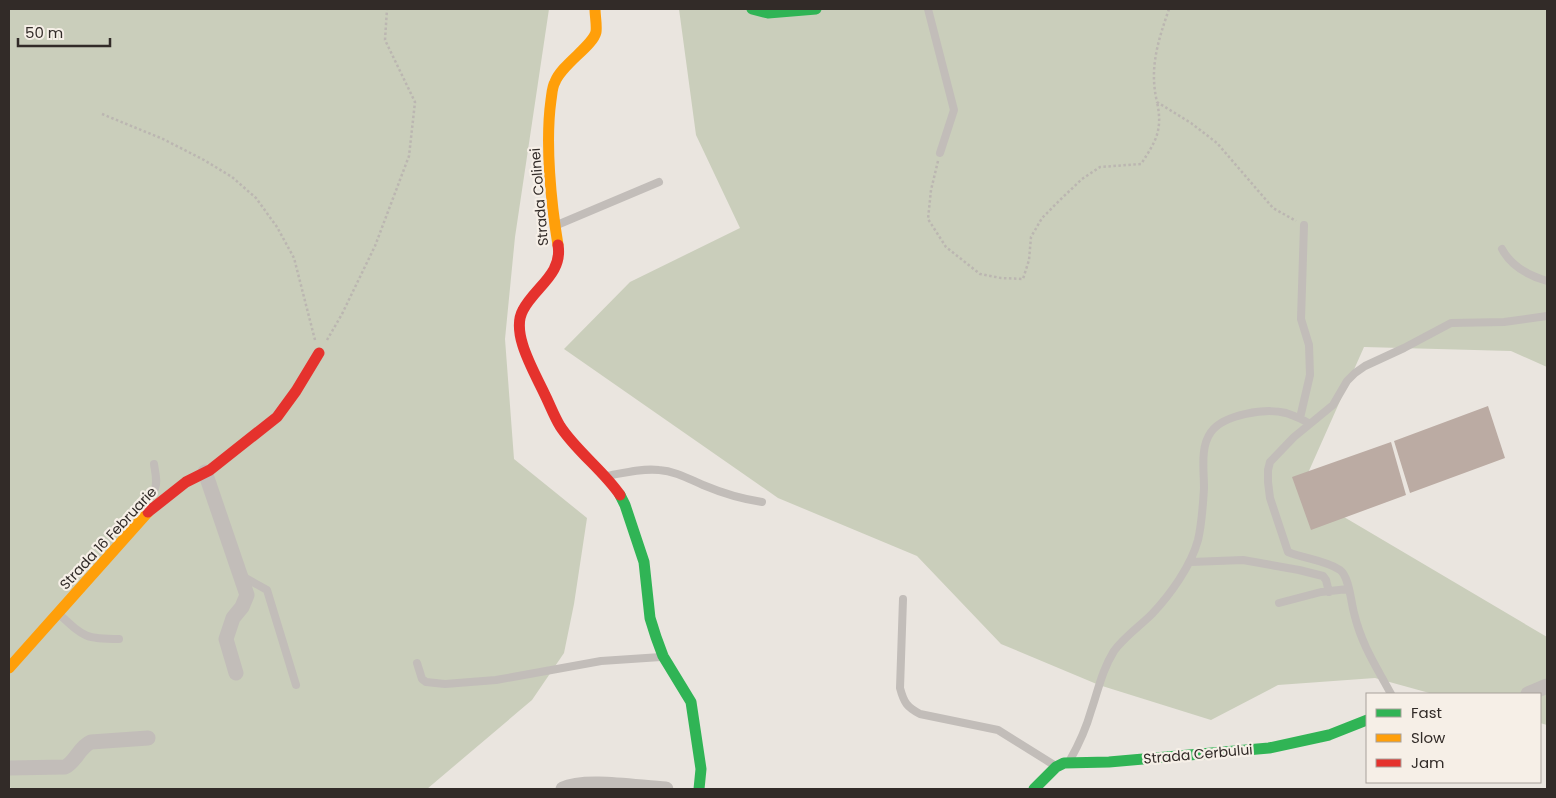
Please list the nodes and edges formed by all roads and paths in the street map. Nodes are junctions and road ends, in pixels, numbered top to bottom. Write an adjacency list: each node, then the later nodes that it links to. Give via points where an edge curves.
1 (387, 9): 16 (path, via 385,40 415,102 409,156 375,246)
2 (595, 9): 12 (street, Strada Colinei, via 596,33 562,69 554,83 549,145)
3 (752, 9): 4 (street, via 768,13)
4 (816, 9)
5 (928, 9): 9 (lane, via 954,110)
6 (1169, 9): 7 (path, via 1154,57 1153,85)
7 (1157, 102): 9 (path, via 1160,118 1156,142 1141,164 1100,167 1061,199 1042,218 1032,237 1023,279 980,274 946,248 928,219); 11 (path, via 1217,143 1273,208)
8 (102, 114): 16 (path, via 163,138 204,160 232,177 256,198 294,258)
9 (940, 153)
10 (659, 182): 12 (lane)
11 (1304, 225): 17 (lane, via 1301,319 1309,345 1310,375)
12 (555, 226): 21 (street, Strada Colinei, via 559,251 557,264 523,309 519,319 520,334 560,426)
13 (1502, 250): 14 (lane, via 1512,263)
14 (1547, 281)
15 (1547, 316): 18 (lane, via 1504,322 1451,323 1355,373 1333,405)
16 (319, 354): 20 (street, Strada 16 Februarie, via 278,418)
17 (1300, 418): 18 (lane); 24 (lane, via 1284,413 1258,412 1236,417 1211,432 1203,458 1202,516)
18 (1310, 424): 26 (lane, via 1270,462 1270,498 1288,552 1341,570)
19 (154, 464): 23 (lane, via 155,491 139,507)
20 (205, 472): 23 (street, Strada 16 Februarie, via 166,496); 25 (street)
21 (604, 476): 22 (lane, via 659,470); 32 (street, Strada Colinei, via 619,492 633,527 644,562 650,618)
22 (762, 502)
23 (140, 522): 30 (street, Strada 16 Februarie)
24 (1191, 562): 27 (lane, via 1243,560 1299,570 1322,576); 42 (lane, via 1169,594 1116,650 1104,669 1081,740)
25 (240, 575): 35 (street, via 247,595 233,618 226,639); 36 (lane, via 267,590)
26 (1348, 589): 27 (lane); 38 (lane, via 1365,649)
27 (1328, 592): 29 (lane)
28 (903, 599): 43 (lane, via 900,688 910,708 920,714 998,730)
29 (1279, 603)
30 (59, 614): 31 (lane, via 78,632 92,639); 33 (street, Strada 16 Februarie)
31 (119, 639)
32 (663, 656): 34 (lane, via 601,661 518,677 445,684 426,682); 47 (street, Strada Colinei, via 691,702 701,769)
33 (11, 661)
34 (417, 663)
35 (236, 674)
36 (296, 684)
37 (1547, 686): 39 (street)
38 (1390, 693)
39 (1530, 693)
40 (1366, 720): 42 (street, Strada Cerbului, via 1328,735 1269,748 1109,762)
41 (148, 738): 44 (street, via 91,742 84,745 70,765 64,767)
42 (1069, 762): 43 (street, Strada Cerbului)
43 (1056, 767): 48 (street, Strada Cerbului)
44 (9, 768)
45 (563, 789): 46 (street, via 589,784)
46 (666, 789)
47 (699, 789)
48 (1034, 789)

